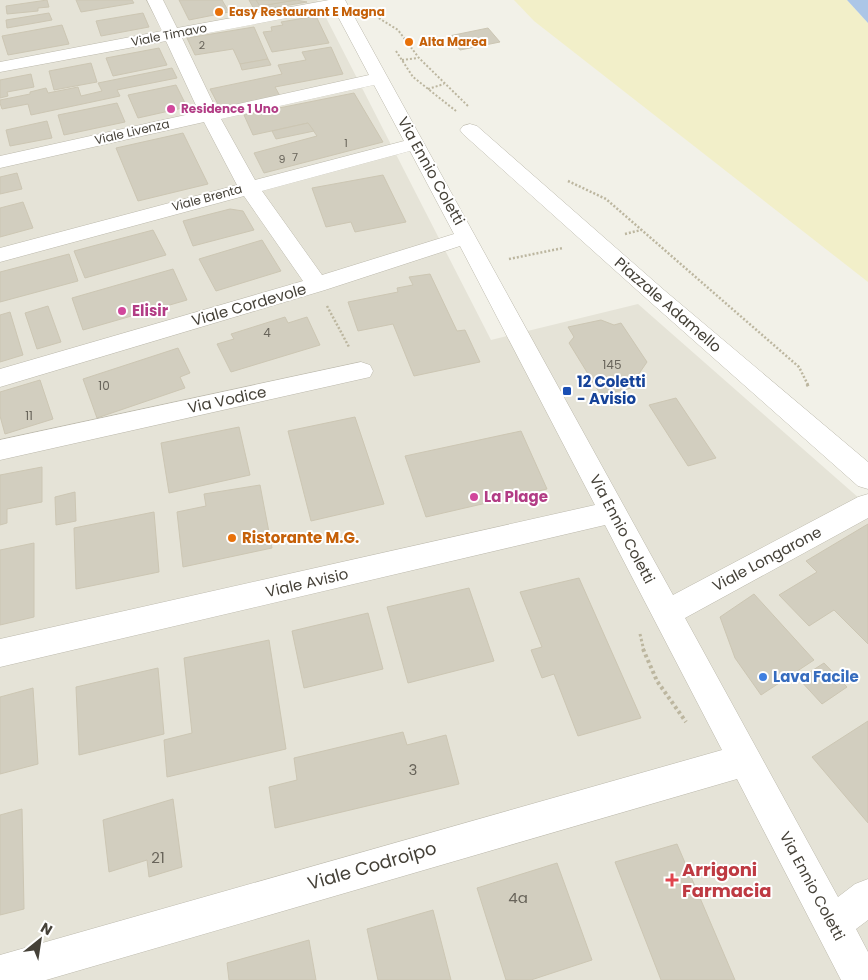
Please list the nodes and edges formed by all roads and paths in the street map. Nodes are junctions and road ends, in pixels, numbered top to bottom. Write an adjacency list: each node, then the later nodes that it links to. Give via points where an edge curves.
1 (155, 0): 6 (street)
2 (338, 1): 6 (street, Viale Timavo); 11 (street, Via Ennio Coletti)
3 (373, 10): 4 (path)
4 (377, 17): 5 (path); 8 (path, via 398,30)
5 (380, 23)
6 (171, 35): 10 (street, Viale Timavo); 14 (street)
7 (394, 48): 9 (path)
8 (419, 58): 9 (path); 12 (path)
9 (402, 60): 13 (path, via 413,77)
10 (0, 68)
11 (380, 78): 14 (street, Viale Livenza); 16 (street, Via Ennio Coletti)
12 (444, 84): 13 (path); 15 (path)
13 (427, 89): 15 (path)
14 (210, 115): 17 (street, Viale Livenza); 19 (street)
15 (471, 120): 27 (street, Piazzale Adamello, via 663,302)
16 (415, 144): 19 (street, Viale Brenta); 20 (street, Via Ennio Coletti)
17 (0, 162)
18 (565, 179): 25 (path, via 606,199 800,367)
19 (248, 187): 21 (street, Viale Brenta); 22 (street)
20 (468, 238): 22 (street, Viale Cordevole); 29 (street, Via Ennio Coletti)
21 (0, 255)
22 (317, 285): 23 (path); 24 (street, Viale Cordevole)
23 (361, 371): 26 (street, Via Vodice)
24 (0, 378)
25 (810, 389)
26 (0, 450)
27 (868, 478)
28 (868, 505): 30 (street, Viale Longarone)
29 (613, 512): 30 (street, Via Ennio Coletti); 32 (street, Viale Avisio)
30 (666, 613): 34 (street, Via Ennio Coletti)
31 (640, 631): 33 (path, via 642,649 666,700)
32 (0, 653)
33 (686, 722)
34 (745, 761): 36 (street, Via Ennio Coletti); 37 (street, Viale Codroipo)
35 (868, 897): 36 (street)
36 (832, 924): 38 (street, Via Ennio Coletti)
37 (0, 974)
38 (862, 980)

